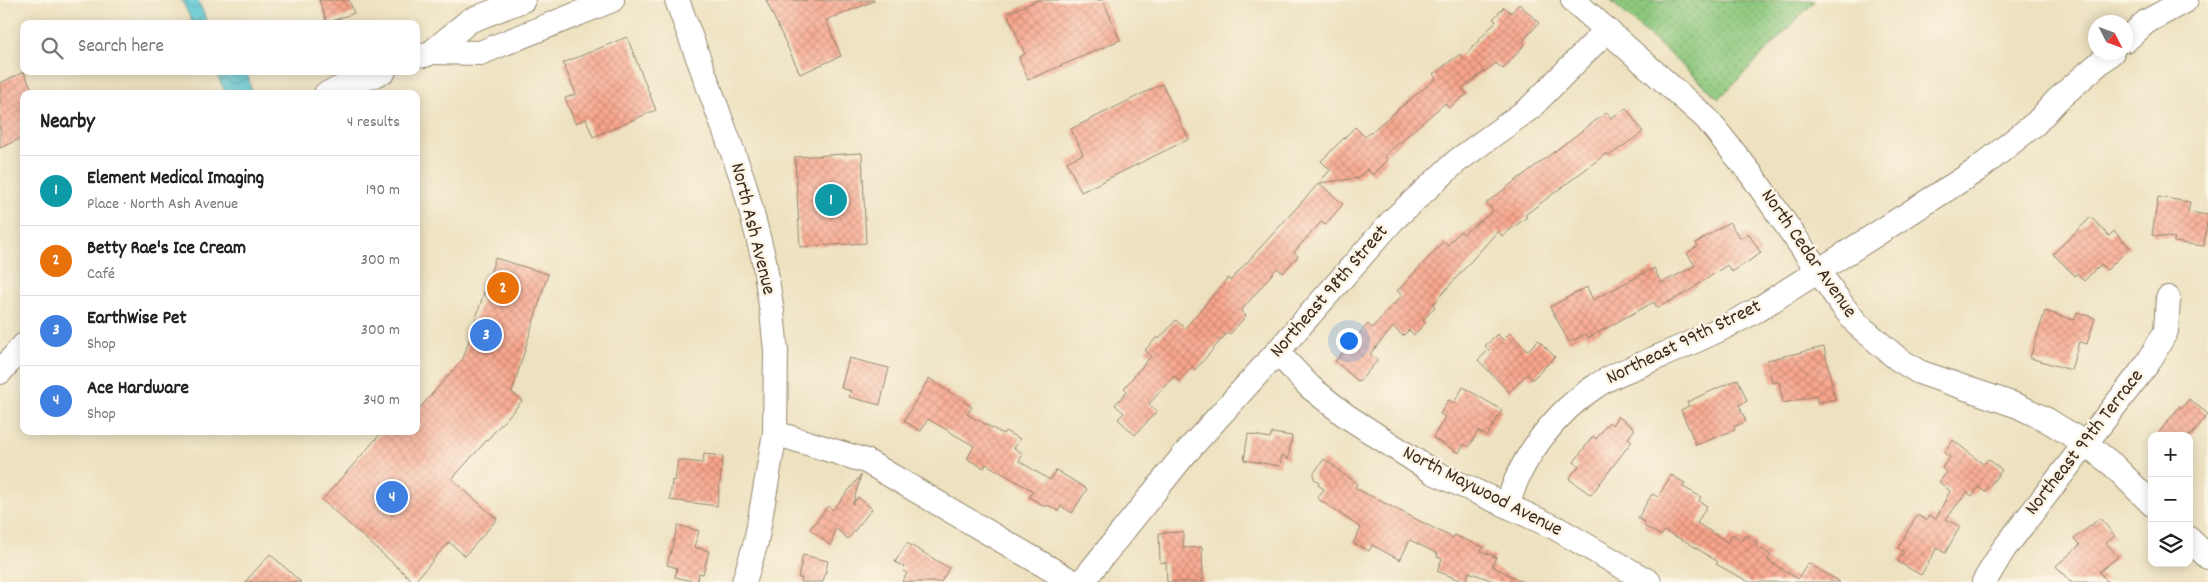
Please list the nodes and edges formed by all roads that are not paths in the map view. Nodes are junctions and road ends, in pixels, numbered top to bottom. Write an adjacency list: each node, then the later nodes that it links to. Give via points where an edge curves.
1 (523, 0): 8 (street, via 469,21)
2 (612, 0): 8 (street, via 480,53)
3 (677, 0): 17 (street, North Ash Avenue, via 744,183 764,260 776,351)
4 (1573, 0): 6 (street, North Cedar Avenue)
5 (2186, 0): 7 (street, via 2146,22)
6 (1606, 30): 12 (street, North Cedar Avenue, via 1706,118 1751,174); 15 (street, Northeast 98th Street, via 1530,108 1457,161 1393,220)
7 (2133, 34)
8 (424, 55)
9 (2103, 60): 12 (street, Northeast 99th Street, via 2011,145)
10 (374, 75): 11 (street)
11 (336, 90)
12 (1820, 271): 18 (street, North Cedar Avenue, via 1857,324 1905,363 1919,372 2018,406); 20 (street, Northeast 99th Street, via 1721,330 1617,374 1575,401 1525,460)
13 (2168, 298): 18 (street, Northeast 99th Terrace, via 2166,331 2148,363)
14 (20, 350): 16 (street)
15 (1277, 352): 20 (street, North Maywood Avenue, via 1310,387 1391,446 1433,472); 25 (street, Northeast 98th Street, via 1183,456)
16 (0, 372)
17 (776, 433): 23 (street, North Ash Avenue, via 756,542); 24 (street, via 866,461)
18 (2086, 444): 19 (street, North Cedar Avenue, via 2114,465); 27 (street, Northeast 99th Terrace, via 2002,550)
19 (2148, 500)
20 (1508, 506): 26 (street, North Maywood Avenue, via 1556,528)
21 (2193, 543): 22 (street)
22 (2208, 557)
23 (744, 582)
24 (1073, 582)
25 (1082, 582)
26 (1649, 582)
27 (1984, 582)

